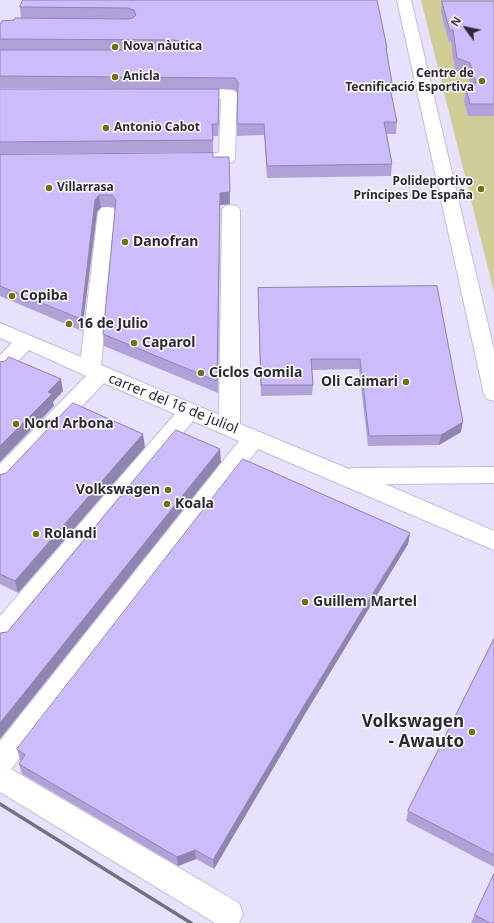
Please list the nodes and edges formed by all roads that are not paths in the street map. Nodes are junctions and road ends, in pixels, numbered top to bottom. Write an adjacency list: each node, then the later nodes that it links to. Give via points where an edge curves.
1 (404, 0): 10 (street)
2 (174, 94): 3 (street, via 229,94 227,158)
3 (180, 158)
4 (231, 210): 12 (street)
5 (107, 212): 9 (street)
6 (0, 330): 7 (street, carrer del 16 de juliol)
7 (26, 341): 8 (street); 9 (street, carrer del 16 de juliol)
8 (0, 366)
9 (95, 372): 11 (street, carrer del 16 de juliol); 16 (street)
10 (494, 394)
11 (190, 411): 12 (street, carrer del 16 de juliol); 18 (street)
12 (229, 428): 13 (street, carrer del 16 de juliol)
13 (254, 438): 15 (street, carrer del 16 de juliol); 19 (street)
14 (494, 475): 15 (street)
15 (347, 476): 17 (street, carrer del 16 de juliol)
16 (0, 478)
17 (494, 541)
18 (0, 634)
19 (0, 762)
20 (0, 776): 21 (street)
21 (228, 914)

